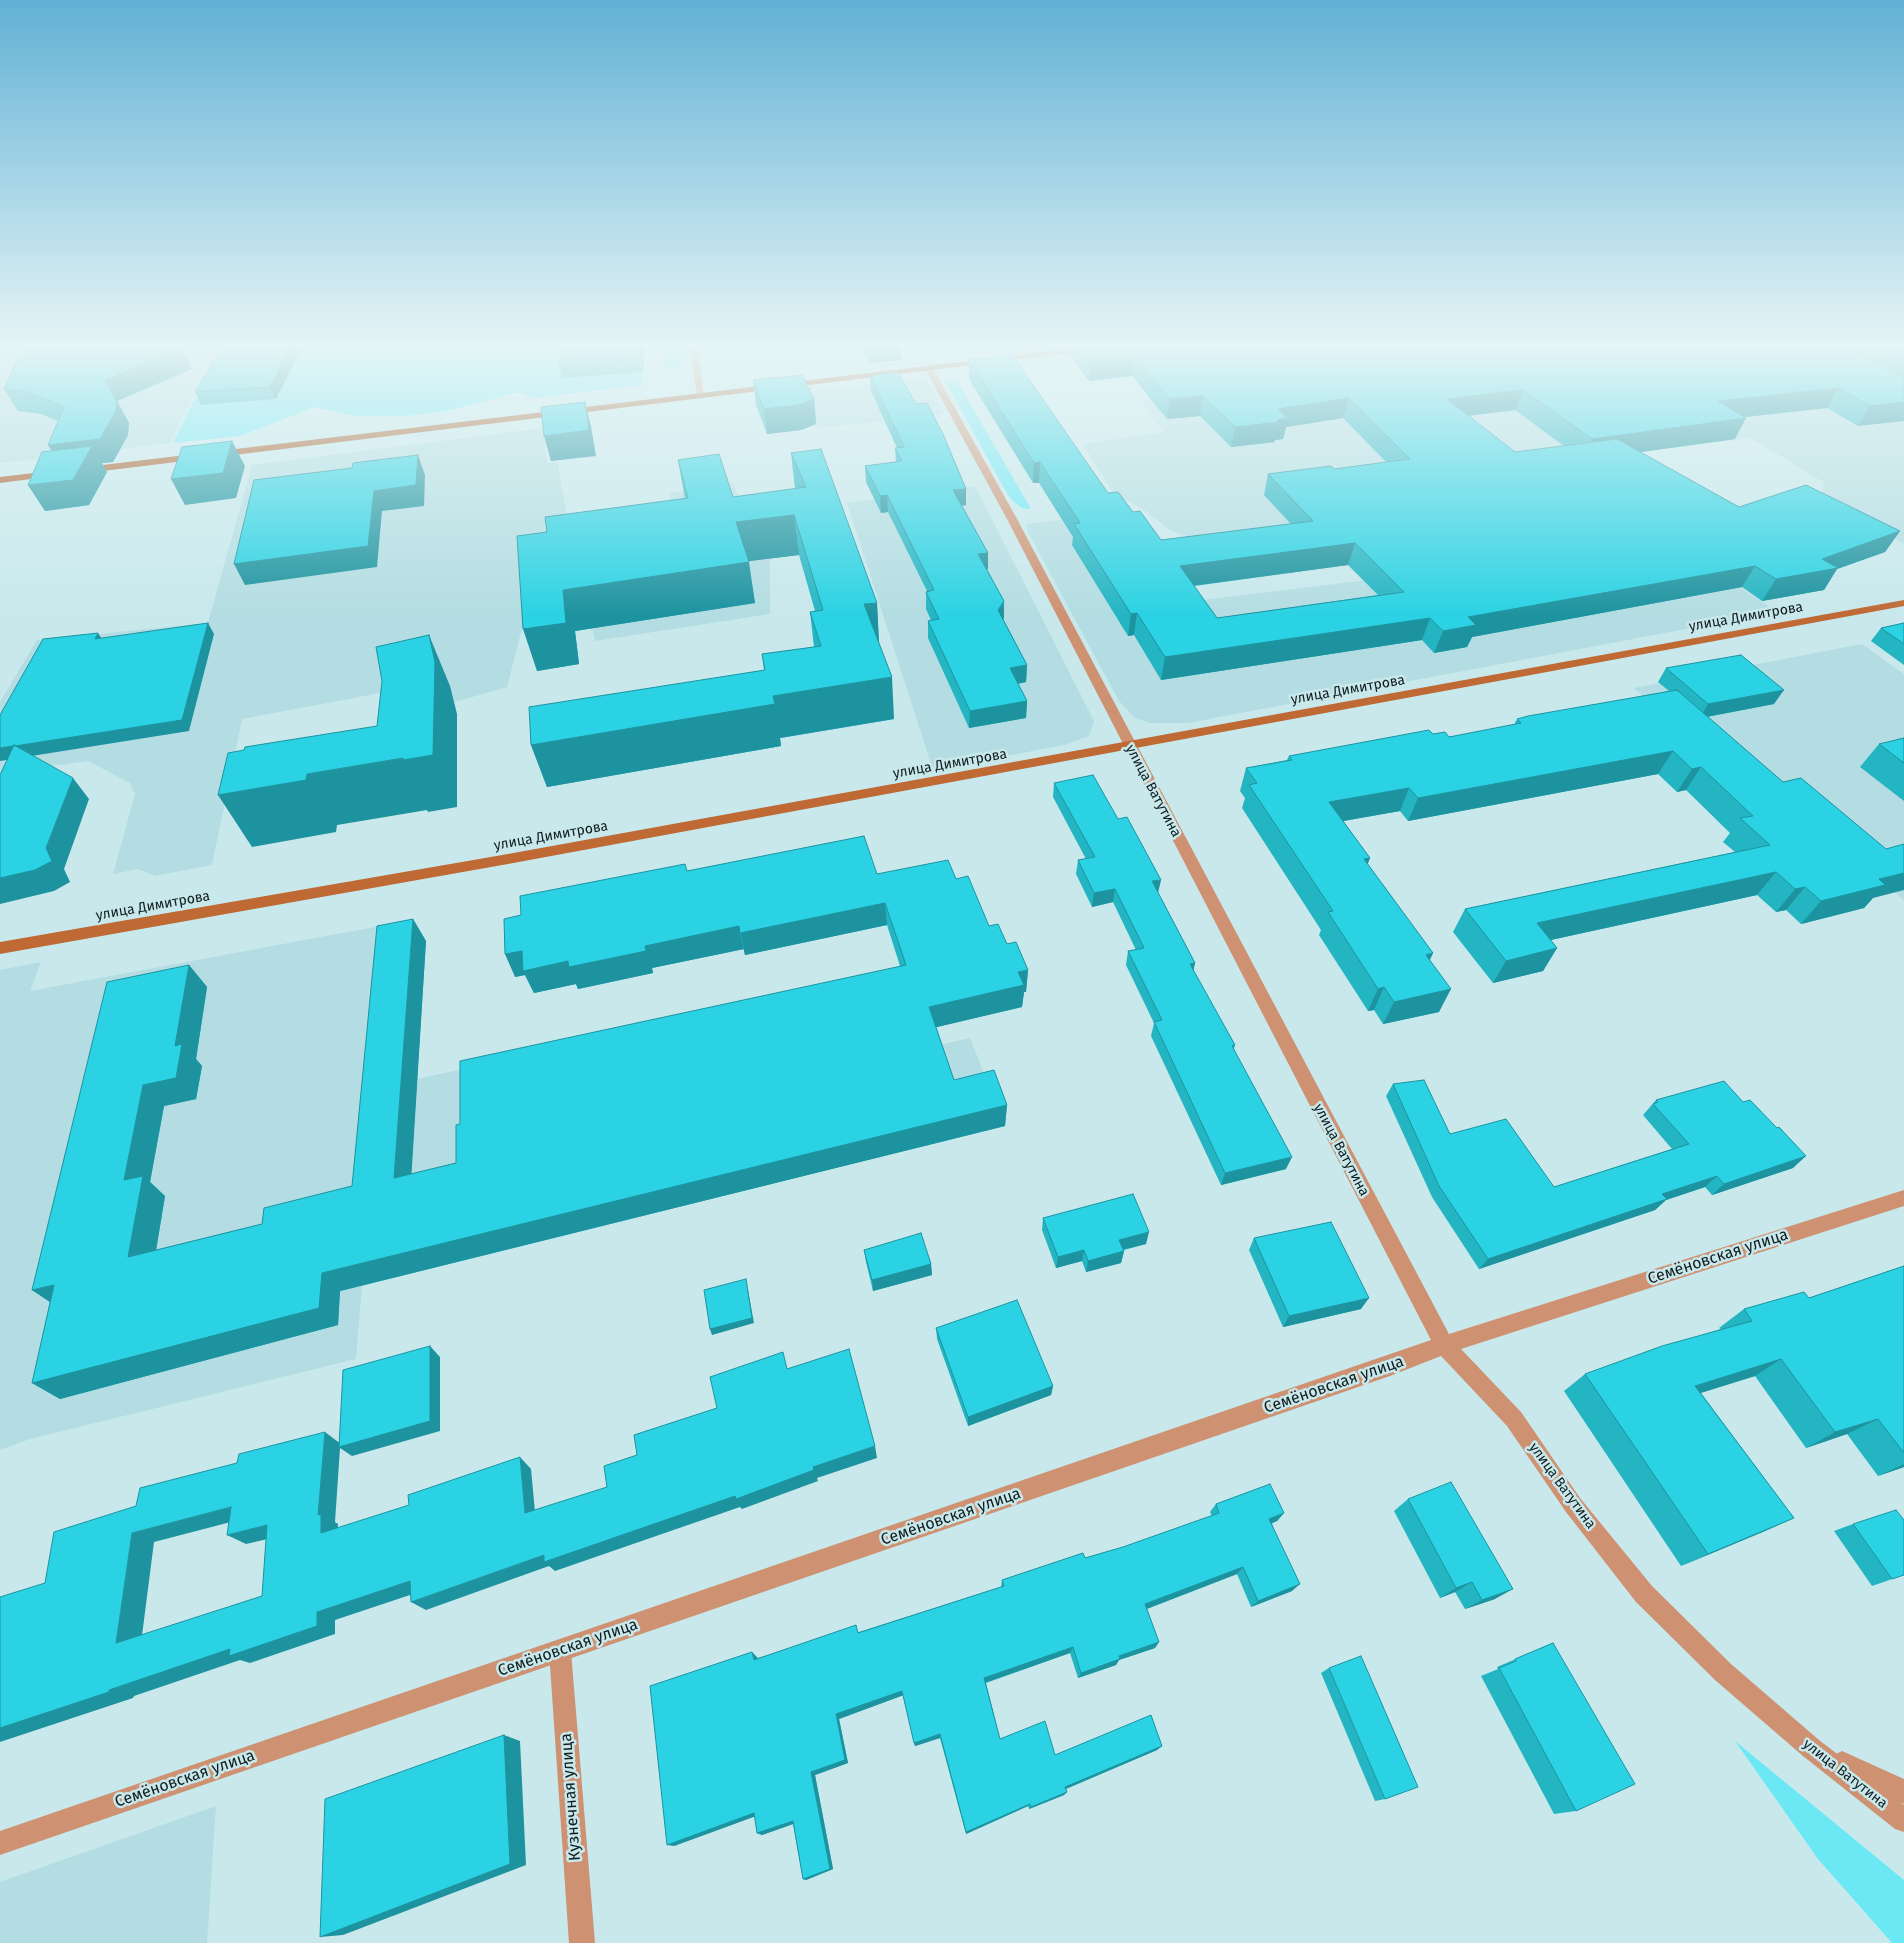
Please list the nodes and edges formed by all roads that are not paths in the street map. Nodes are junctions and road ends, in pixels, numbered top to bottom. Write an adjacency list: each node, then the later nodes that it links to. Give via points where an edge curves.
1 (372, 435): 3 (main road)
2 (965, 435): 7 (street, улица Ватутина)
3 (79, 470)
4 (59, 473): 5 (main road)
5 (0, 480)
6 (1904, 603): 7 (main road, улица Димитрова)
7 (1130, 746): 8 (main road, улица Димитрова); 10 (street, улица Ватутина)
8 (0, 948)
9 (1904, 1198): 10 (street, Семёновская улица)
10 (1444, 1345): 11 (street, Семёновская улица); 12 (street, улица Ватутина, via 1514,1419 1573,1505 1644,1594 1723,1672)
11 (560, 1651): 15 (street, Семёновская улица); 16 (street, Кузнечная улица)
12 (1811, 1748): 13 (street); 14 (street, улица Ватутина)
13 (1904, 1792)
14 (1904, 1820)
15 (0, 1843)
16 (582, 1943)

